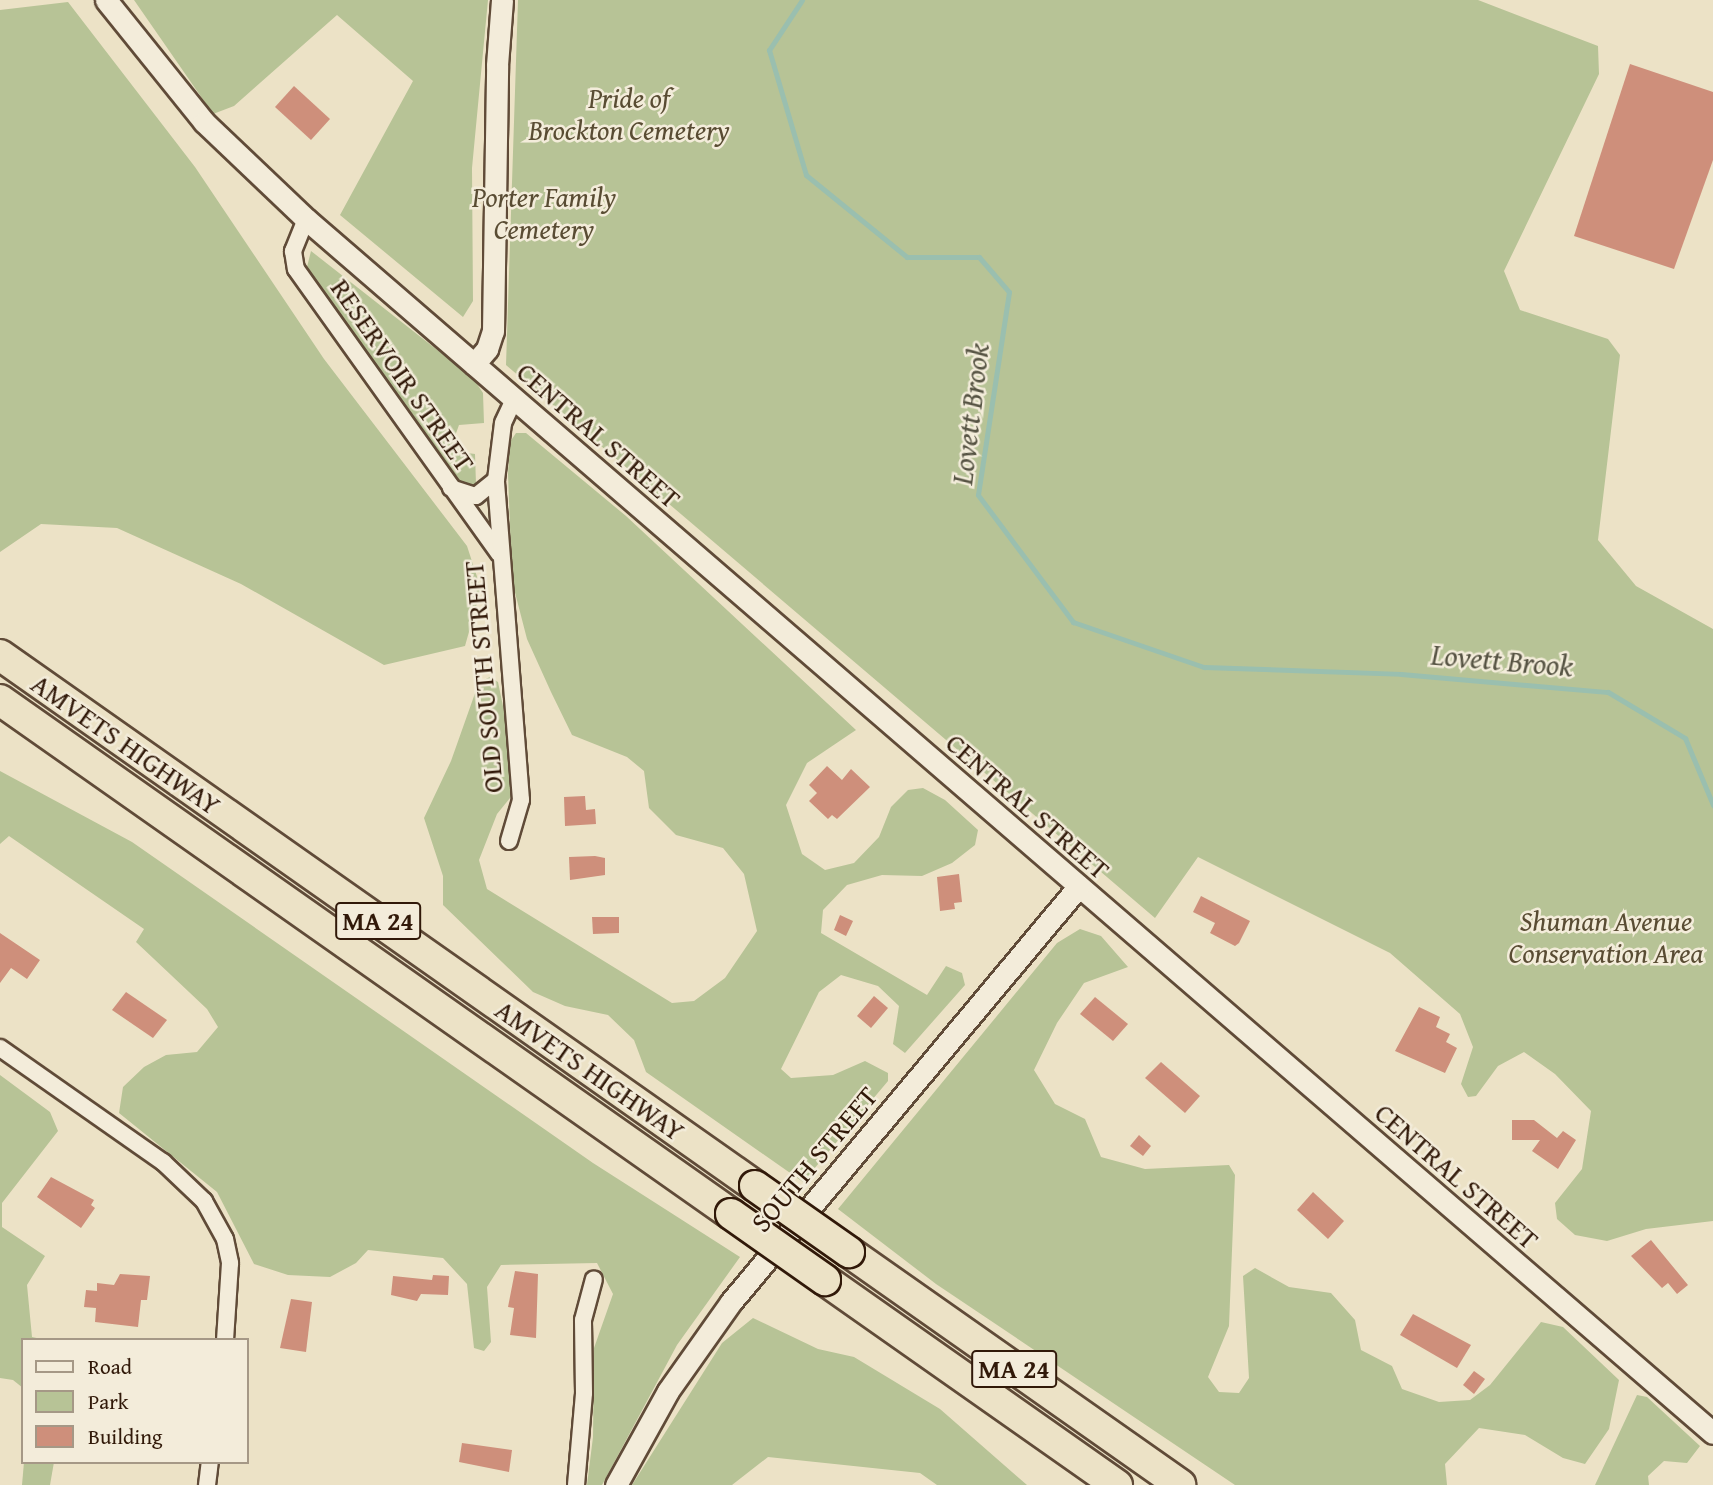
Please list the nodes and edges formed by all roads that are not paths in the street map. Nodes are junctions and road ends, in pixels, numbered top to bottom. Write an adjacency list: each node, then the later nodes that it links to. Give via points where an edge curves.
1 (106, 0): 3 (street, CENTRAL STREET, via 195,111)
2 (502, 0): 4 (street, via 493,331 487,349)
3 (306, 219): 4 (street, CENTRAL STREET); 7 (street, RESERVOIR STREET, via 293,251 296,269)
4 (474, 364): 5 (street, CENTRAL STREET)
5 (514, 399): 6 (street, via 503,423); 12 (street, CENTRAL STREET)
6 (496, 480): 7 (street, via 475,496 459,494); 8 (street, OLD SOUTH STREET)
7 (448, 485): 8 (street, RESERVOIR STREET)
8 (499, 555): 11 (street, OLD SOUTH STREET, via 521,800)
9 (0, 656): 22 (highway, AMVETS HIGHWAY / MA 24, bridge)
10 (0, 700): 21 (highway, AMVETS HIGHWAY / MA 24, bridge)
11 (509, 841)
12 (1079, 887): 16 (street, CENTRAL STREET); 20 (street, SOUTH STREET, via 731,1302 668,1391)
13 (0, 1048): 15 (street, via 163,1162 204,1200 225,1239 230,1263)
14 (594, 1279): 19 (street, via 583,1320 584,1393)
15 (225, 1338)
16 (1713, 1433)
17 (209, 1464): 18 (street)
18 (207, 1485)
19 (576, 1485)
20 (616, 1485)
21 (1117, 1485)
22 (1180, 1485)

